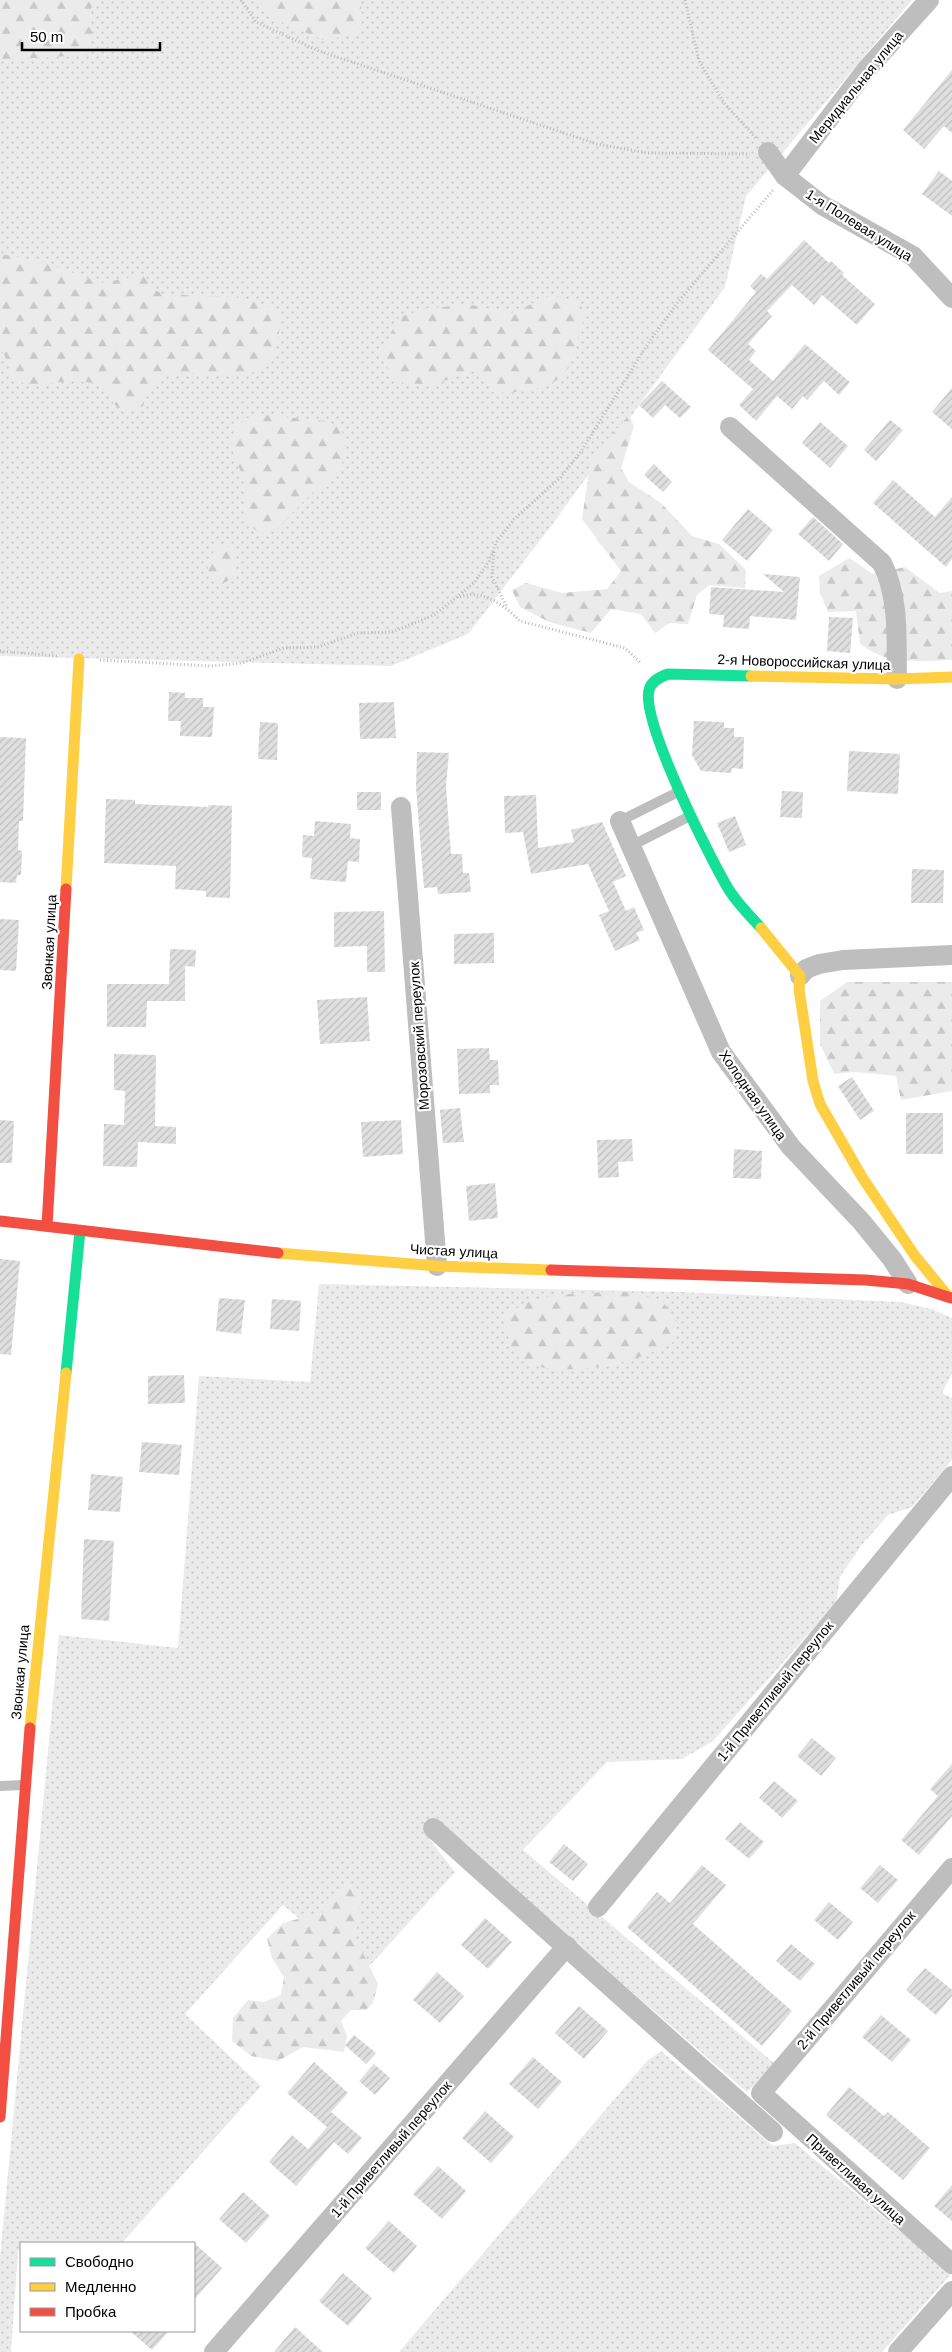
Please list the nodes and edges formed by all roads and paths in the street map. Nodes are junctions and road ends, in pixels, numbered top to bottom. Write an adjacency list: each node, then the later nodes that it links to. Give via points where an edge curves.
1 (241, 0): 4 (path, via 256,22 319,51 597,144 647,153)
2 (685, 0): 4 (path, via 699,61 724,103)
3 (929, 0): 5 (street, Меридиальная улица, via 866,70)
4 (768, 152): 5 (street, 1-я Полевая улица)
5 (785, 176): 6 (street, 1-я Полевая улица, via 822,205 913,256); 8 (path, via 678,302 582,450)
6 (952, 298)
7 (730, 427): 15 (street, via 882,563 891,581 895,601)
8 (496, 543): 9 (path, via 489,561 474,583); 10 (path, via 492,577)
9 (457, 598): 10 (path, via 466,595 486,597); 12 (path, via 434,615 392,632 358,633 318,647 284,648 242,663 211,666)
10 (507, 608): 13 (path, via 520,620 625,648)
11 (0, 650): 12 (path)
12 (80, 659): 24 (street, Звонкая улица)
13 (656, 678): 15 (street, 2-я Новороссийская улица, via 692,673); 16 (street, via 649,688 647,701 650,718)
14 (952, 678): 15 (street, 2-я Новороссийская улица)
15 (898, 680)
16 (679, 791): 18 (street); 19 (lane)
17 (401, 807): 26 (street, Морозовский переулок)
18 (691, 816): 20 (lane); 22 (street, via 730,891)
19 (620, 821): 20 (street, Холодная улица)
20 (631, 846): 27 (street, Холодная улица, via 721,1052 790,1148 861,1221)
21 (952, 955): 22 (street, via 843,960 819,964)
22 (800, 976): 28 (street, via 813,1081 820,1104 862,1177 915,1256)
23 (0, 1221): 24 (street, Чистая улица)
24 (47, 1226): 25 (street, Чистая улица)
25 (80, 1231): 26 (street, Чистая улица, via 330,1259); 30 (street, Звонкая улица)
26 (437, 1266): 27 (street, Чистая улица)
27 (908, 1284): 28 (street, Чистая улица)
28 (950, 1297)
29 (952, 1476): 34 (street, 1-й Приветливый переулок)
30 (25, 1785): 31 (lane); 37 (street, Звонкая улица)
31 (0, 1786)
32 (433, 1828): 35 (street)
33 (952, 1868): 36 (street, 2-й Приветливый переулок)
34 (598, 1907)
35 (567, 1946): 38 (street); 41 (street, 1-й Приветливый переулок)
36 (761, 2093): 39 (street, Приветливая улица)
37 (0, 2117)
38 (773, 2132)
39 (952, 2264)
40 (952, 2290): 42 (street)
41 (214, 2352)
42 (898, 2352)

